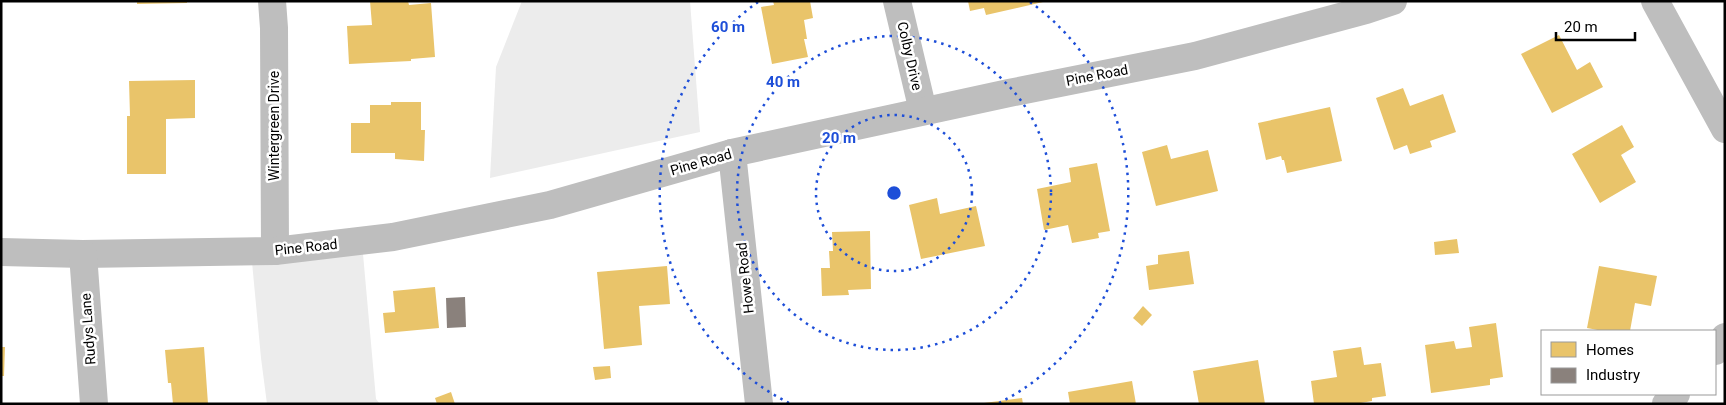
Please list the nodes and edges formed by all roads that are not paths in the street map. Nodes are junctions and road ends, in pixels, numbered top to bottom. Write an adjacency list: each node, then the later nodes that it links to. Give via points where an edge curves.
1 (272, 1): 9 (street, Wintergreen Drive)
2 (897, 1): 6 (street, Colby Drive)
3 (1393, 1): 5 (street, Pine Road)
4 (1655, 1): 7 (street)
5 (1365, 6): 6 (street, Pine Road, via 1195,56)
6 (922, 111): 8 (street, Pine Road)
7 (1725, 129)
8 (732, 153): 9 (street, Pine Road, via 550,206 393,237); 16 (street, Howe Road)
9 (275, 251): 11 (street, Pine Road)
10 (1, 252): 11 (street, Pine Road)
11 (83, 254): 15 (street, Rudys Lane)
12 (1725, 338): 13 (street)
13 (1716, 350)
14 (1675, 395): 17 (street)
15 (94, 404)
16 (759, 404)
17 (1666, 404)

